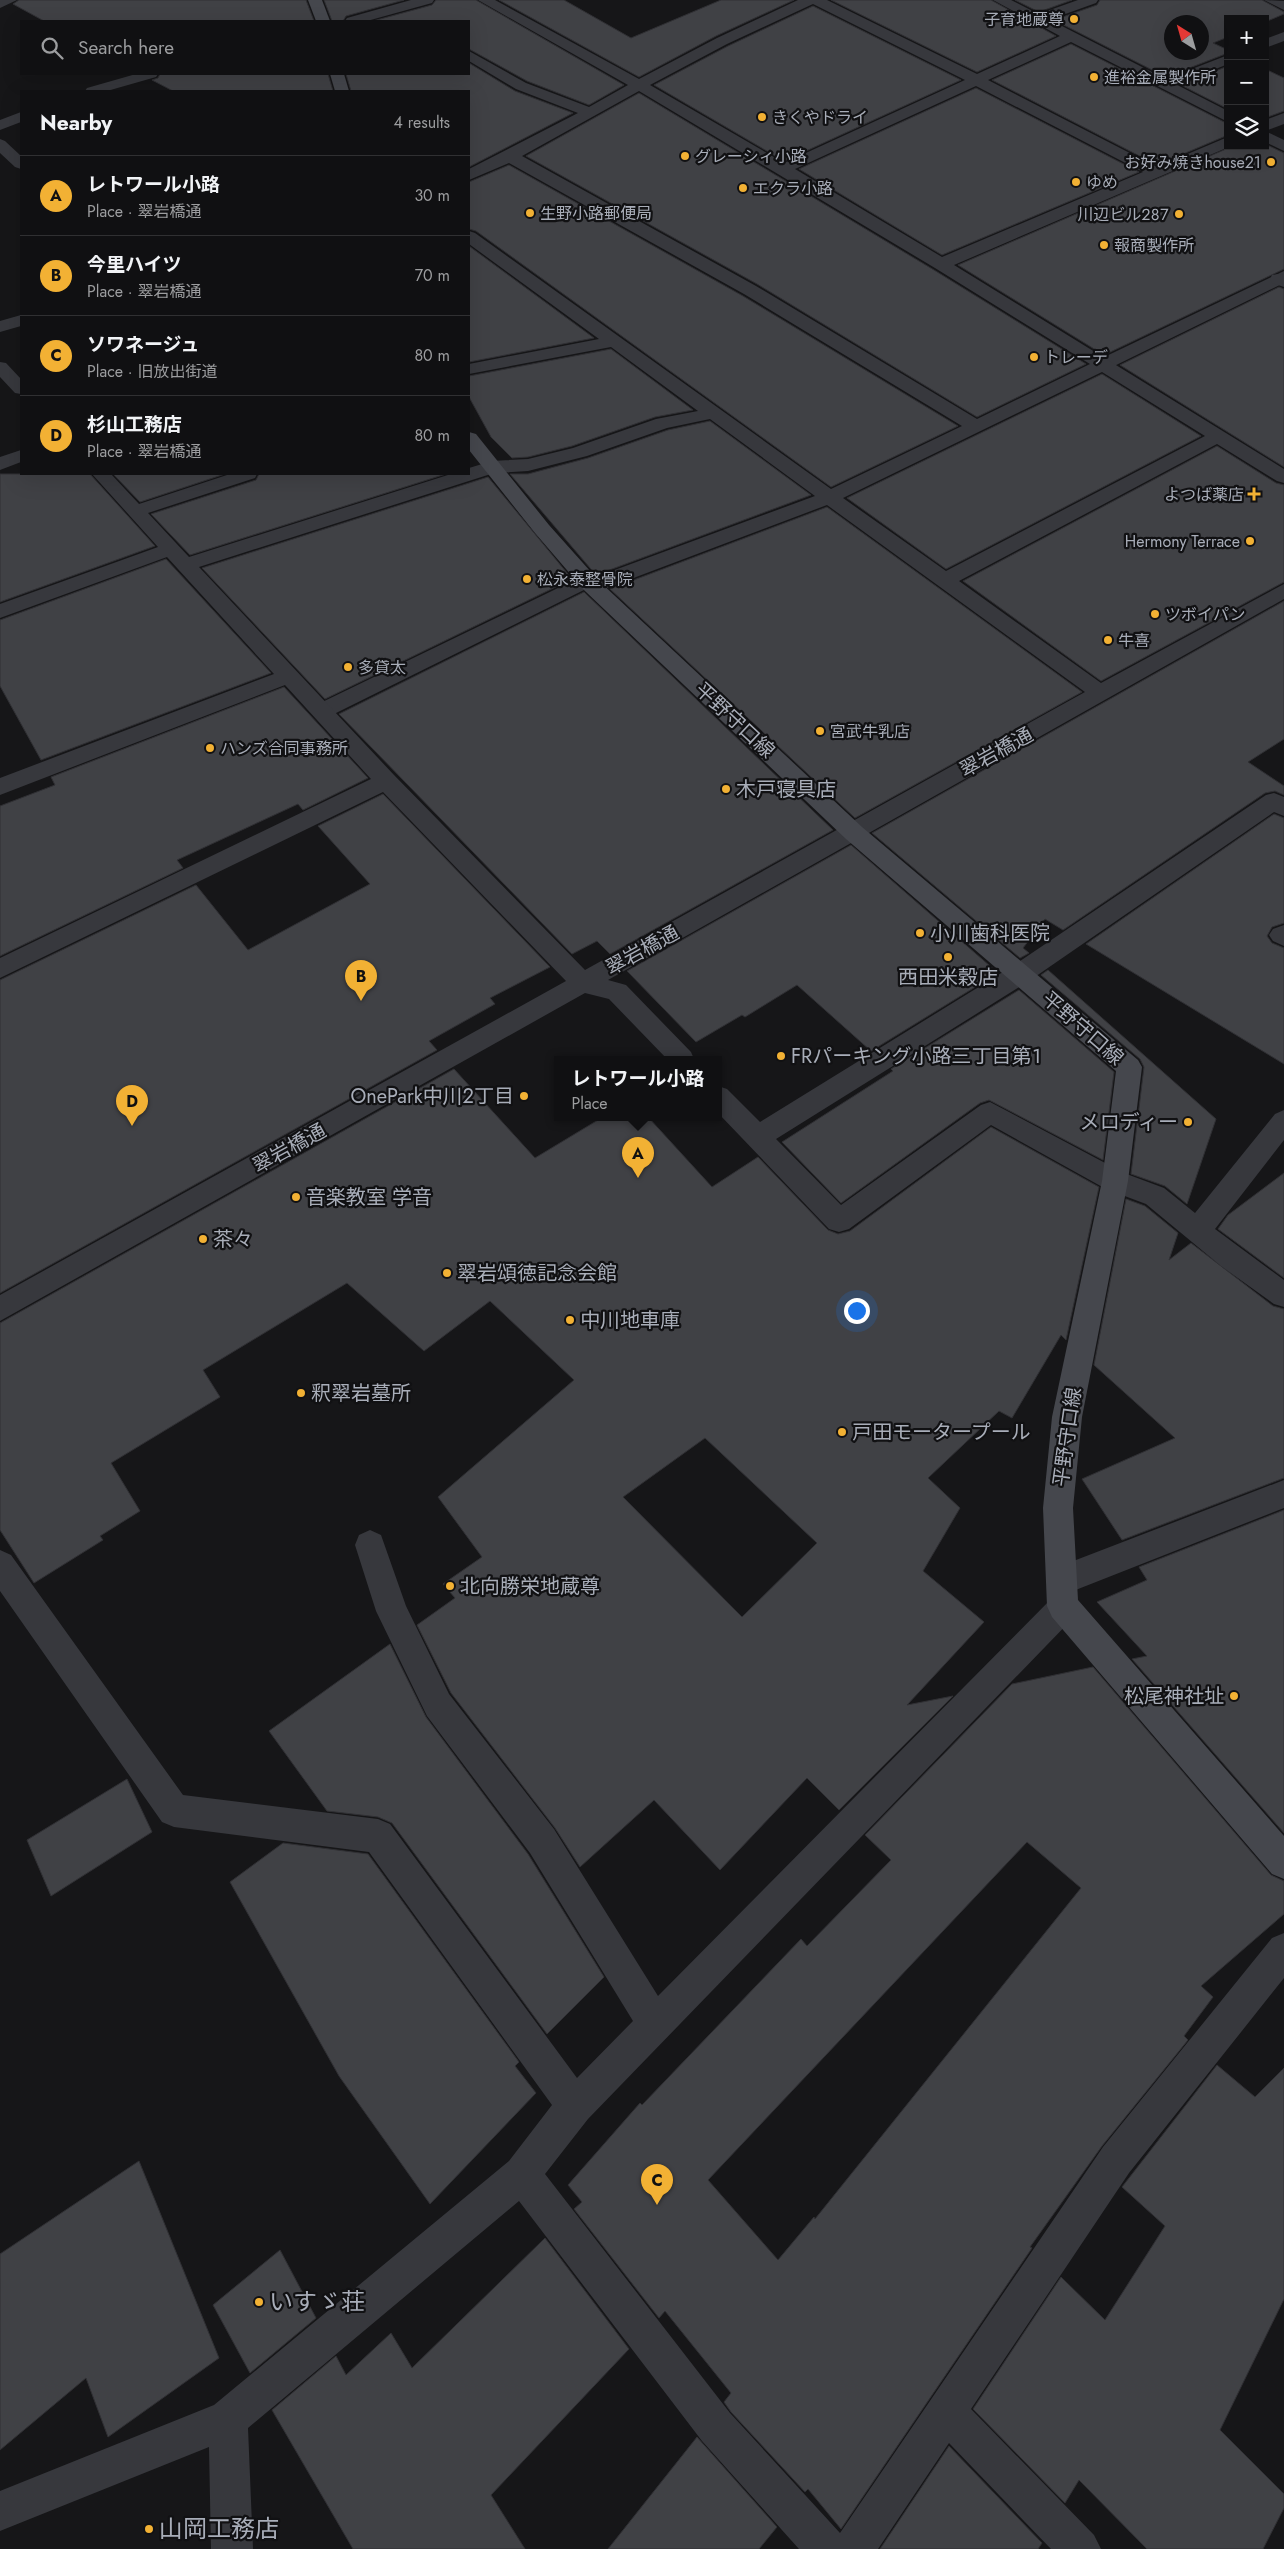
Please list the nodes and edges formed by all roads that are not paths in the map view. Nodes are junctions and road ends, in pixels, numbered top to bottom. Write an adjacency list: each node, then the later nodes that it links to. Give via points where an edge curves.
1 (10, 0): 10 (street)
2 (315, 0): 14 (main road)
3 (427, 0): 12 (street)
4 (485, 0): 26 (street)
5 (810, 0): 26 (street, via 768,18)
6 (816, 0): 24 (street)
7 (1000, 0): 13 (street)
8 (1092, 0): 13 (street)
9 (1271, 0): 11 (street)
10 (0, 4)
11 (1284, 6)
12 (394, 11): 15 (street); 16 (street)
13 (1038, 19): 17 (street)
14 (323, 20)
15 (356, 20)
16 (410, 20)
17 (1072, 36): 24 (street); 25 (street)
18 (1284, 36): 19 (street)
19 (1269, 42)
20 (470, 56): 29 (street, via 521,86)
21 (1226, 60): 25 (street)
22 (148, 75): 27 (street)
23 (337, 75): 28 (main road)
24 (977, 80): 41 (street); 42 (street)
25 (1166, 84): 30 (street)
26 (639, 85): 29 (street); 41 (street)
27 (95, 90)
28 (342, 90)
29 (590, 113): 39 (street)
30 (1224, 115)
31 (20, 117): 34 (street)
32 (1284, 118): 33 (street)
33 (1269, 124)
34 (0, 125)
35 (1269, 138): 38 (street)
36 (0, 144): 40 (street)
37 (1224, 144): 42 (street)
38 (1284, 146)
39 (511, 157): 43 (street); 55 (street, via 750,290)
40 (20, 163)
41 (783, 169): 45 (street)
42 (1157, 173): 45 (street)
43 (470, 175)
44 (470, 237): 49 (street)
45 (941, 264): 50 (street)
46 (1282, 279): 50 (street)
47 (20, 320): 48 (street)
48 (0, 327)
49 (615, 341): 52 (street); 54 (street)
50 (1102, 365): 55 (street); 56 (street)
51 (0, 367): 53 (street)
52 (470, 369)
53 (20, 388)
54 (714, 413): 60 (street, via 663,423 580,452 528,465); 66 (street)
55 (976, 426): 66 (street)
56 (1218, 436): 65 (street); 69 (street)
57 (470, 439): 60 (main road, 平野守口線)
58 (20, 456): 59 (street)
59 (0, 464)
60 (492, 467): 61 (street); 70 (main road, 平野守口線)
61 (470, 473)
62 (102, 475): 67 (street)
63 (245, 475): 67 (street)
64 (464, 475): 68 (street)
65 (1284, 477)
66 (830, 497): 69 (street); 70 (street)
67 (136, 511): 68 (street)
68 (178, 556): 72 (street); 73 (street)
69 (945, 580): 74 (street)
70 (590, 583): 75 (street); 79 (main road, 平野守口線)
71 (1284, 590): 74 (street, 翠岩橋通)
72 (0, 611)
73 (289, 676): 75 (street); 77 (street)
74 (1100, 693): 79 (street, 翠岩橋通)
75 (322, 711): 76 (street)
76 (386, 781): 82 (street); 84 (street)
77 (0, 787)
78 (1284, 808): 83 (street, via 1274,801)
79 (854, 833): 83 (main road, 平野守口線); 84 (street, 翠岩橋通)
80 (1284, 934): 81 (street, via 1281,935)
81 (1284, 938)
82 (0, 969)
83 (1020, 974): 88 (street); 89 (main road, 平野守口線, via 1129,1067)
84 (583, 983): 85 (street, via 617,992); 92 (street, 翠岩橋通)
85 (679, 1056)
86 (722, 1100): 88 (street)
87 (1284, 1121): 90 (street)
88 (758, 1136): 89 (street, via 839,1221 990,1112)
89 (1115, 1181): 90 (street, via 1155,1196); 96 (main road, 平野守口線, via 1067,1417 1058,1508)
90 (1197, 1231): 91 (street)
91 (1284, 1296)
92 (0, 1309)
93 (1284, 1494): 96 (street)
94 (370, 1545): 99 (street, via 392,1611 438,1705 542,1841)
95 (0, 1564): 100 (street, via 174,1810 378,1836)
96 (1062, 1594): 97 (main road); 99 (street)
97 (1284, 1862)
98 (1284, 1950): 102 (street, via 1116,2160)
99 (655, 2024): 100 (street)
100 (575, 2106): 101 (street)
101 (522, 2174): 103 (street); 106 (street, via 716,2427)
102 (946, 2412): 107 (street); 108 (street)
103 (228, 2420): 104 (street); 105 (street)
104 (0, 2511)
105 (232, 2549)
106 (827, 2549)
107 (854, 2549)
108 (1080, 2549)

